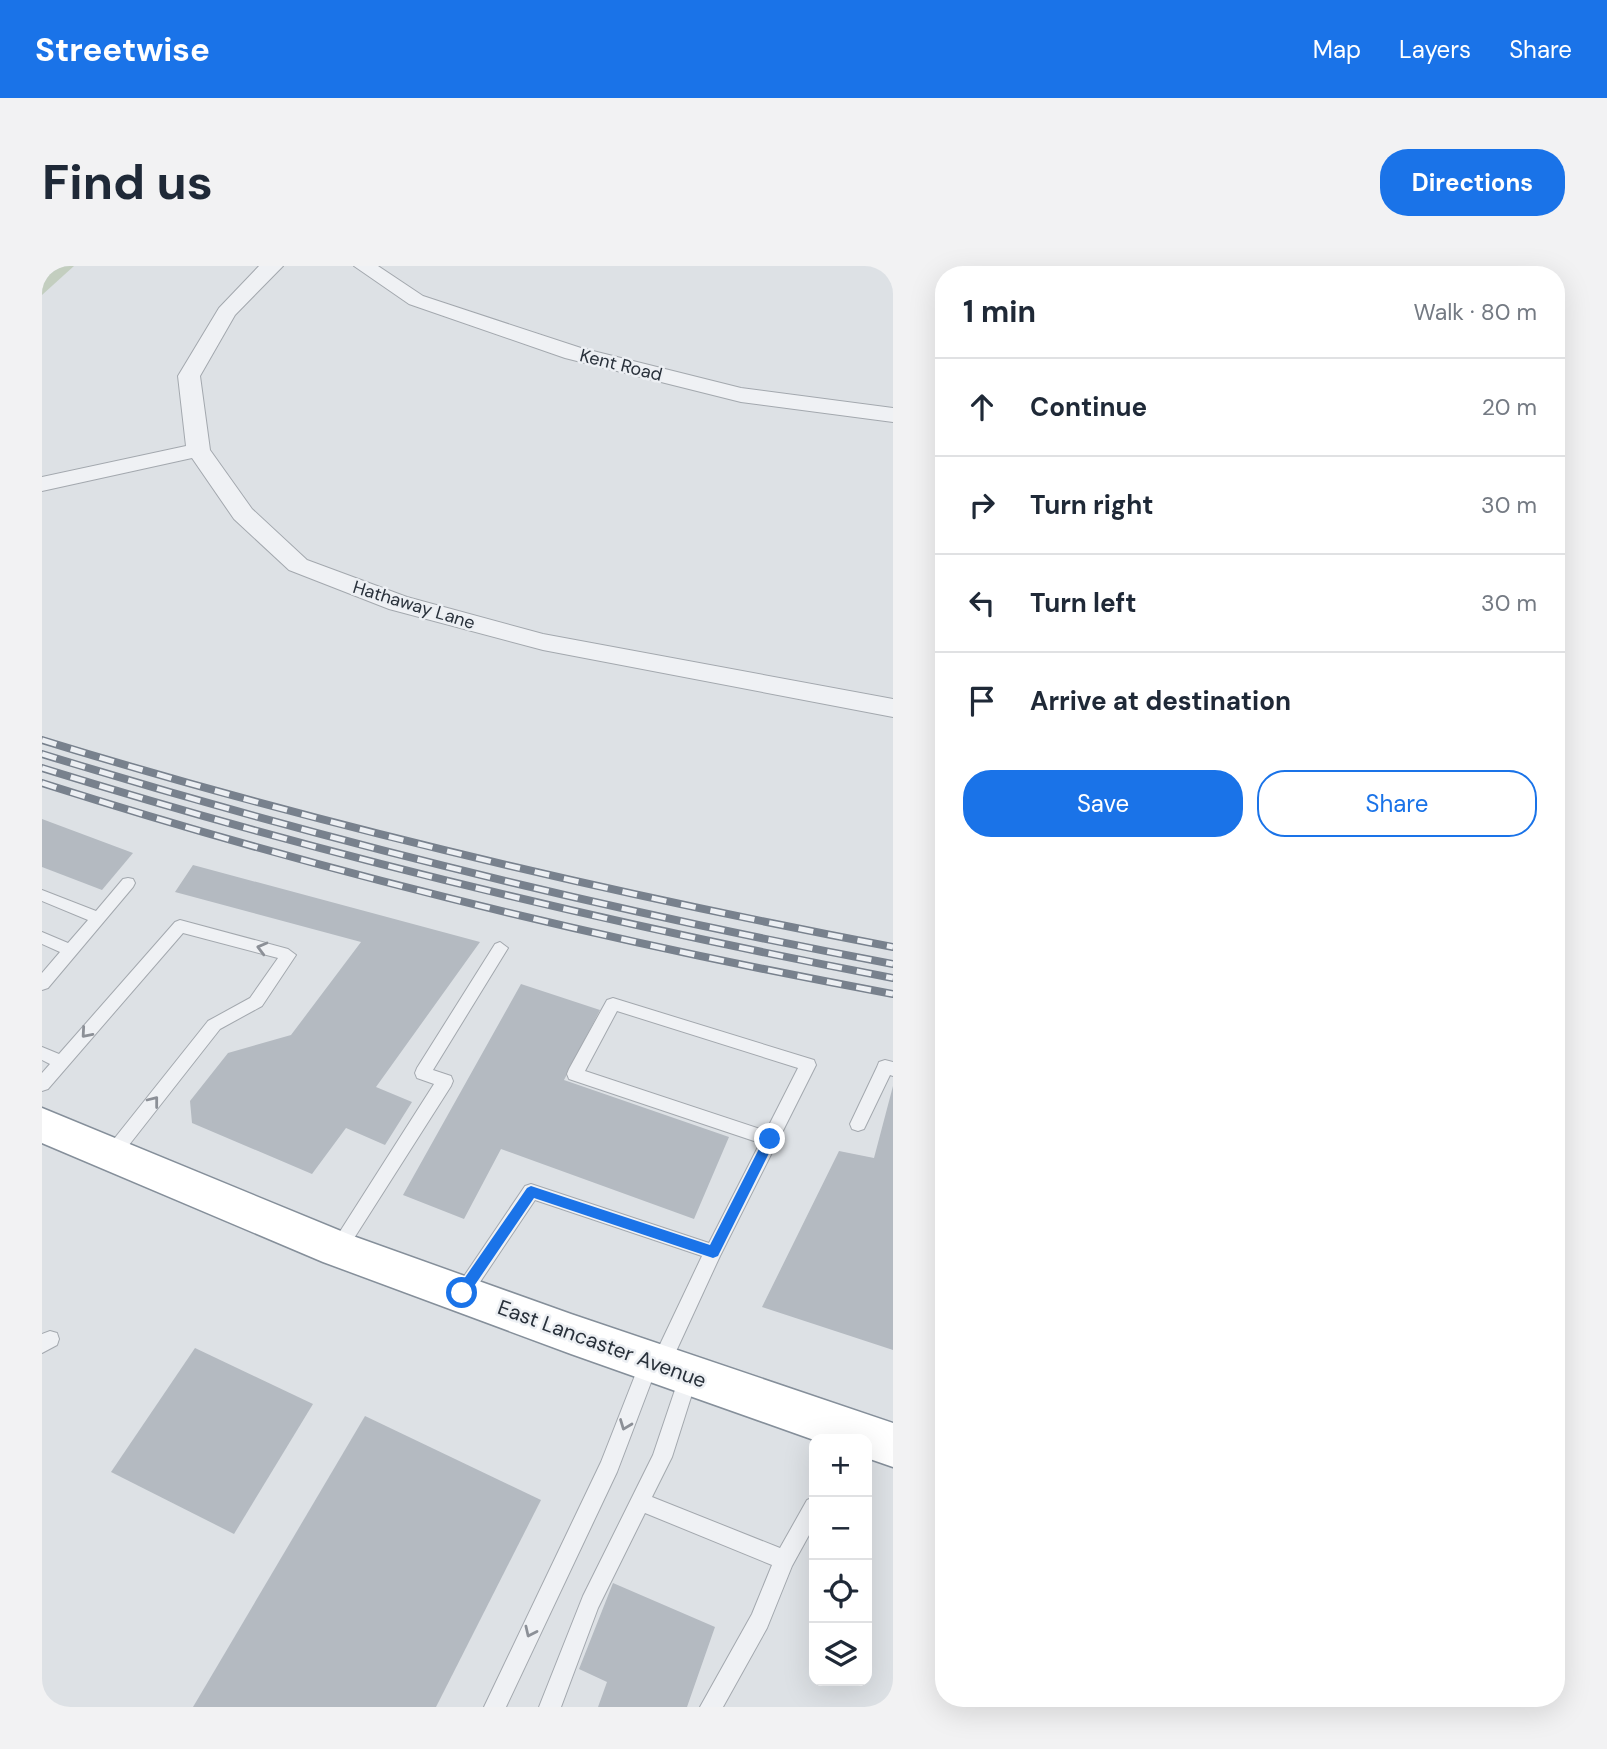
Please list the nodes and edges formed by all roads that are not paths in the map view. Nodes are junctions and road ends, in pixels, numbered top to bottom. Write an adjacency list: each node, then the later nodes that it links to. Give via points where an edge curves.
1 (273, 266): 4 (street, Hathaway Lane, via 226,312 189,376)
2 (364, 266): 3 (street, Kent Road, via 416,300 573,353 741,395)
3 (893, 415)
4 (198, 450): 5 (street); 6 (street, Hathaway Lane, via 243,514 298,565 398,603 543,642)
5 (42, 484)
6 (893, 708)
7 (128, 883): 9 (lane)
8 (42, 895): 9 (lane)
9 (98, 918): 12 (lane)
10 (42, 939): 12 (lane)
11 (500, 948): 22 (lane, via 422,1073 445,1081)
12 (71, 950): 13 (lane)
13 (42, 984)
14 (42, 1053): 15 (lane)
15 (61, 1062): 17 (lane); 21 (lane, one-way to 15, via 214,1025 256,1002 288,955 180,926)
16 (893, 1069): 18 (lane, via 885,1067)
17 (42, 1084)
18 (858, 1124)
19 (42, 1125): 21 (highway, East Lancaster Avenue)
20 (770, 1139): 20 (lane, via 575,1074 613,1004 808,1065); 23 (lane)
21 (112, 1154): 22 (highway, East Lancaster Avenue)
22 (338, 1249): 24 (highway, East Lancaster Avenue)
23 (713, 1252): 24 (lane, via 531,1191); 25 (lane)
24 (462, 1293): 25 (highway, East Lancaster Avenue)
25 (667, 1367): 26 (highway, East Lancaster Avenue); 29 (lane, via 662,1457); 32 (lane, one-way to 32, via 610,1465)
26 (845, 1434)
27 (872, 1440): 28 (highway, East Lancaster Avenue)
28 (893, 1445)
29 (640, 1502): 31 (lane); 33 (lane, via 590,1603)
30 (809, 1516): 31 (lane)
31 (784, 1560): 34 (lane, via 760,1621)
32 (495, 1707)
33 (550, 1707)
34 (711, 1707)

